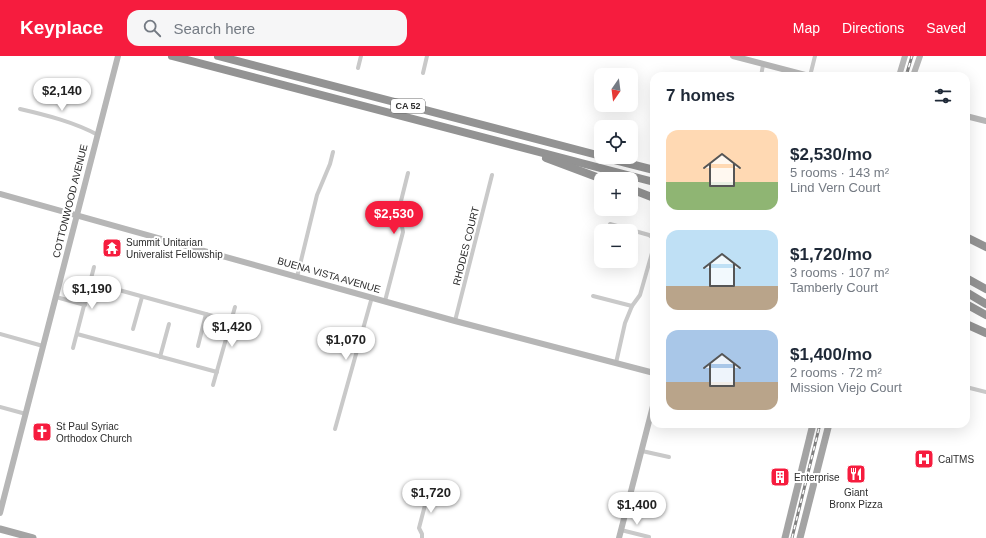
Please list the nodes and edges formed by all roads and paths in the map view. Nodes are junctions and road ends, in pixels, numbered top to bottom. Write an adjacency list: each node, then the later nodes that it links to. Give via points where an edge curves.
1 (118, 56): 22 (street, COTTONWOOD AVENUE)
2 (172, 56): 23 (highway, CA 52)
3 (218, 56): 25 (highway, CA 52)
4 (362, 56): 12 (street)
5 (427, 56): 18 (street)
6 (733, 56): 10 (street)
7 (815, 56): 15 (street)
8 (905, 56): 16 (street)
9 (920, 56): 17 (street)
10 (756, 59): 11 (street)
11 (764, 65): 13 (street); 14 (street)
12 (358, 68)
13 (762, 72)
14 (793, 72)
15 (811, 72)
16 (901, 72)
17 (914, 72)
18 (423, 73)
19 (20, 109): 22 (street, via 47,115)
20 (970, 117): 21 (street)
21 (986, 121)
22 (98, 134): 37 (street, COTTONWOOD AVENUE)
23 (469, 134): 32 (highway); 33 (highway, CA 52)
24 (332, 152): 44 (street, via 330,164 317,195)
25 (594, 154)
26 (638, 162): 27 (highway)
27 (650, 163)
28 (632, 164): 29 (highway, CA 52)
29 (650, 169)
30 (408, 173): 53 (street, via 399,209 402,232)
31 (492, 175): 61 (street, RHODES COURT)
32 (594, 176)
33 (650, 181)
34 (638, 192): 36 (highway)
35 (0, 194): 37 (street, BUENA VISTA AVENUE)
36 (650, 196)
37 (77, 216): 44 (street, BUENA VISTA AVENUE); 51 (street, COTTONWOOD AVENUE)
38 (638, 232): 39 (street)
39 (650, 236)
40 (970, 239): 41 (highway)
41 (986, 247)
42 (650, 260): 57 (street, via 640,295)
43 (94, 267): 46 (street)
44 (297, 277): 52 (street, BUENA VISTA AVENUE)
45 (970, 280): 47 (highway)
46 (90, 282): 49 (street); 55 (street)
47 (986, 289)
48 (970, 294): 54 (highway)
49 (142, 296): 59 (street); 65 (street)
50 (593, 296): 57 (street)
51 (56, 297): 55 (street); 69 (street, COTTONWOOD AVENUE)
52 (372, 297): 53 (street, BUENA VISTA AVENUE); 84 (street)
53 (385, 301): 61 (street, BUENA VISTA AVENUE)
54 (986, 304)
55 (84, 305): 68 (street)
56 (235, 306): 62 (street)
57 (632, 306): 73 (street, via 625,323)
58 (970, 306): 60 (highway)
59 (206, 314): 62 (street); 70 (street)
60 (986, 315)
61 (455, 321): 73 (street, BUENA VISTA AVENUE)
62 (231, 322): 74 (street)
63 (169, 324): 72 (street)
64 (970, 326): 66 (highway)
65 (133, 329)
66 (986, 332)
67 (0, 334): 69 (street)
68 (77, 334): 71 (street); 72 (street)
69 (43, 346): 80 (street, COTTONWOOD AVENUE)
70 (198, 346)
71 (73, 348)
72 (160, 357): 74 (street)
73 (616, 363): 75 (street, BUENA VISTA AVENUE)
74 (217, 372): 76 (street)
75 (650, 372)
76 (213, 385)
77 (970, 388): 78 (street)
78 (986, 392)
79 (0, 407): 80 (street)
80 (26, 414): 88 (street, COTTONWOOD AVENUE)
81 (650, 418): 85 (street)
82 (812, 428): 95 (main road)
83 (828, 428): 96 (main road)
84 (336, 429)
85 (642, 451): 86 (street); 90 (street)
86 (669, 457)
87 (430, 486): 92 (street, via 419,528)
88 (0, 513)
89 (0, 529): 91 (main road)
90 (622, 530): 93 (street); 94 (street)
91 (33, 538)
92 (422, 538)
93 (620, 538)
94 (649, 538)
95 (785, 538)
96 (800, 538)

